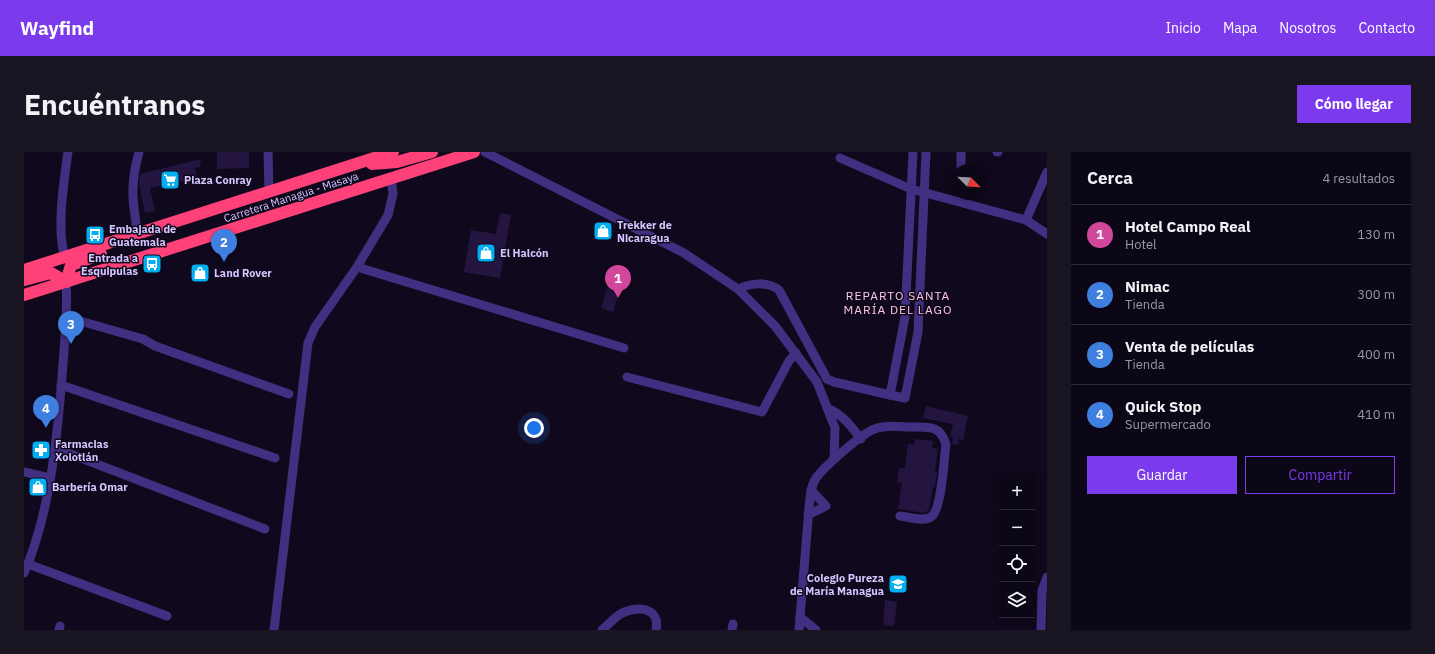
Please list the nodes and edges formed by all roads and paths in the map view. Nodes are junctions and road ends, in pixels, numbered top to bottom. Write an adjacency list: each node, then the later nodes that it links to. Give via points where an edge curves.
1 (68, 152): 26 (street, via 64,175 61,237)
2 (139, 152): 25 (street, via 132,198)
3 (268, 152): 19 (street)
4 (393, 152): 15 (highway, Carretera Managua - Masaya)
5 (432, 152): 15 (highway, via 397,162)
6 (474, 152): 17 (highway, Carretera Managua - Masaya)
7 (485, 152): 13 (street)
8 (504, 152): 13 (street)
9 (912, 152): 18 (street)
10 (926, 152): 20 (street)
11 (961, 152): 14 (street)
12 (840, 158): 18 (street)
13 (505, 163): 31 (street, via 684,253)
14 (961, 164)
15 (357, 165): 19 (highway, Carretera Managua - Masaya)
16 (1047, 172): 23 (street)
17 (391, 178): 27 (street, via 393,194 388,215); 30 (highway, Carretera Managua - Masaya)
18 (910, 189): 20 (street); 39 (street, via 905,317)
19 (269, 192): 25 (highway, Carretera Managua - Masaya)
20 (925, 193): 21 (street); 39 (street, via 918,332 905,398)
21 (951, 197)
22 (968, 200): 23 (street)
23 (1026, 220): 24 (street)
24 (1047, 234)
25 (133, 236): 26 (highway, Carretera Managua - Masaya); 30 (highway, via 118,248 71,265)
26 (65, 257): 28 (highway, Carretera Managua - Masaya)
27 (357, 266): 34 (street); 55 (street, via 315,326 308,343)
28 (24, 270)
29 (24, 280): 30 (highway, via 50,273)
30 (66, 282): 32 (highway, Carretera Managua - Masaya); 33 (street)
31 (738, 289): 35 (street, via 775,326); 39 (street, via 750,284 773,285 779,290 827,379)
32 (24, 295)
33 (66, 317): 37 (street); 38 (street, via 143,339 155,346)
34 (624, 348)
35 (796, 353): 36 (street, via 788,361 762,412); 40 (street, via 817,382)
36 (627, 377)
37 (62, 386): 42 (street); 43 (street)
38 (289, 394)
39 (890, 395)
40 (827, 408): 41 (street, via 850,424); 44 (street, via 835,428)
41 (861, 439): 44 (street); 49 (street, via 872,430 886,426 928,427 938,430 943,435 946,444 938,508 931,517 925,519)
42 (55, 448): 46 (street); 50 (street)
43 (275, 458)
44 (834, 459): 47 (street, via 816,479)
45 (24, 472): 46 (street)
46 (50, 478): 51 (street, via 38,537)
47 (811, 490): 48 (street); 48 (street, via 826,506)
48 (808, 515): 54 (street)
49 (900, 516)
50 (266, 529)
51 (26, 569): 53 (street)
52 (1047, 577): 60 (street, via 1042,591)
53 (167, 616)
54 (800, 617): 58 (street); 59 (street)
55 (274, 630)
56 (602, 630): 57 (street, via 619,615 631,610 640,610 650,612 656,617)
57 (656, 630)
58 (799, 630)
59 (816, 630)
60 (1041, 630)

